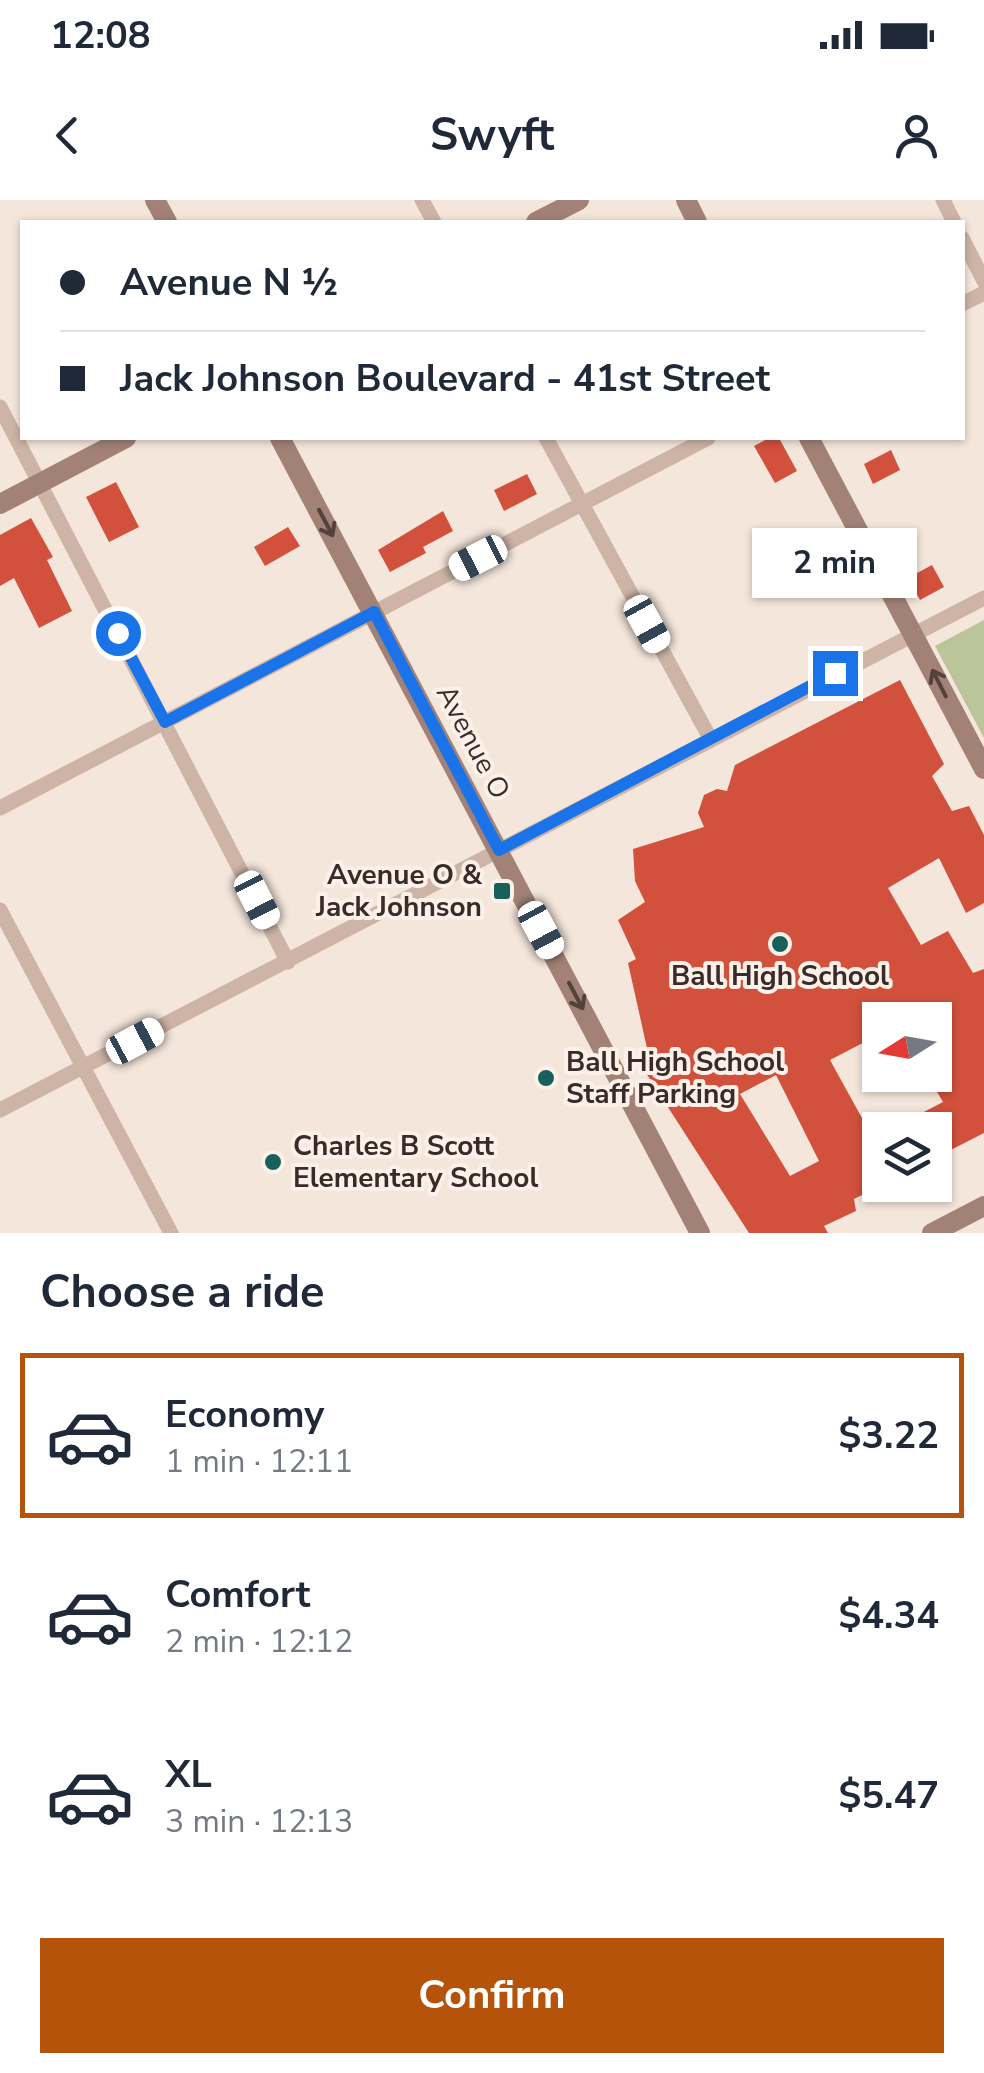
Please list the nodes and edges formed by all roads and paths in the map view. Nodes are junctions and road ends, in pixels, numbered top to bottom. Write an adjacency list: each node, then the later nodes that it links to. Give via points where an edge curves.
1 (579, 200): 2 (main road)
2 (540, 220)
3 (965, 244): 4 (street)
4 (984, 281)
5 (0, 407): 11 (street)
6 (122, 440): 11 (main road)
7 (281, 440): 15 (main road, Avenue O, one-way to 15)
8 (547, 440): 13 (street)
9 (704, 440): 13 (street)
10 (810, 440): 16 (main road)
11 (40, 484): 12 (main road); 17 (street)
12 (0, 504)
13 (580, 504): 15 (street); 18 (street)
14 (984, 598): 16 (street)
15 (374, 612): 17 (street); 21 (main road, Avenue O)
16 (914, 635): 18 (street); 19 (main road, one-way to 16)
17 (165, 722): 20 (street); 23 (street)
18 (710, 738): 21 (street)
19 (984, 769)
20 (0, 808)
21 (499, 850): 23 (street); 29 (main road, Avenue O, one-way to 29)
22 (0, 910): 24 (street)
23 (288, 962): 24 (street)
24 (84, 1067): 25 (street); 28 (street)
25 (0, 1110)
26 (984, 1206): 27 (main road)
27 (957, 1227): 30 (main road)
28 (171, 1233)
29 (700, 1233)
30 (932, 1233)

